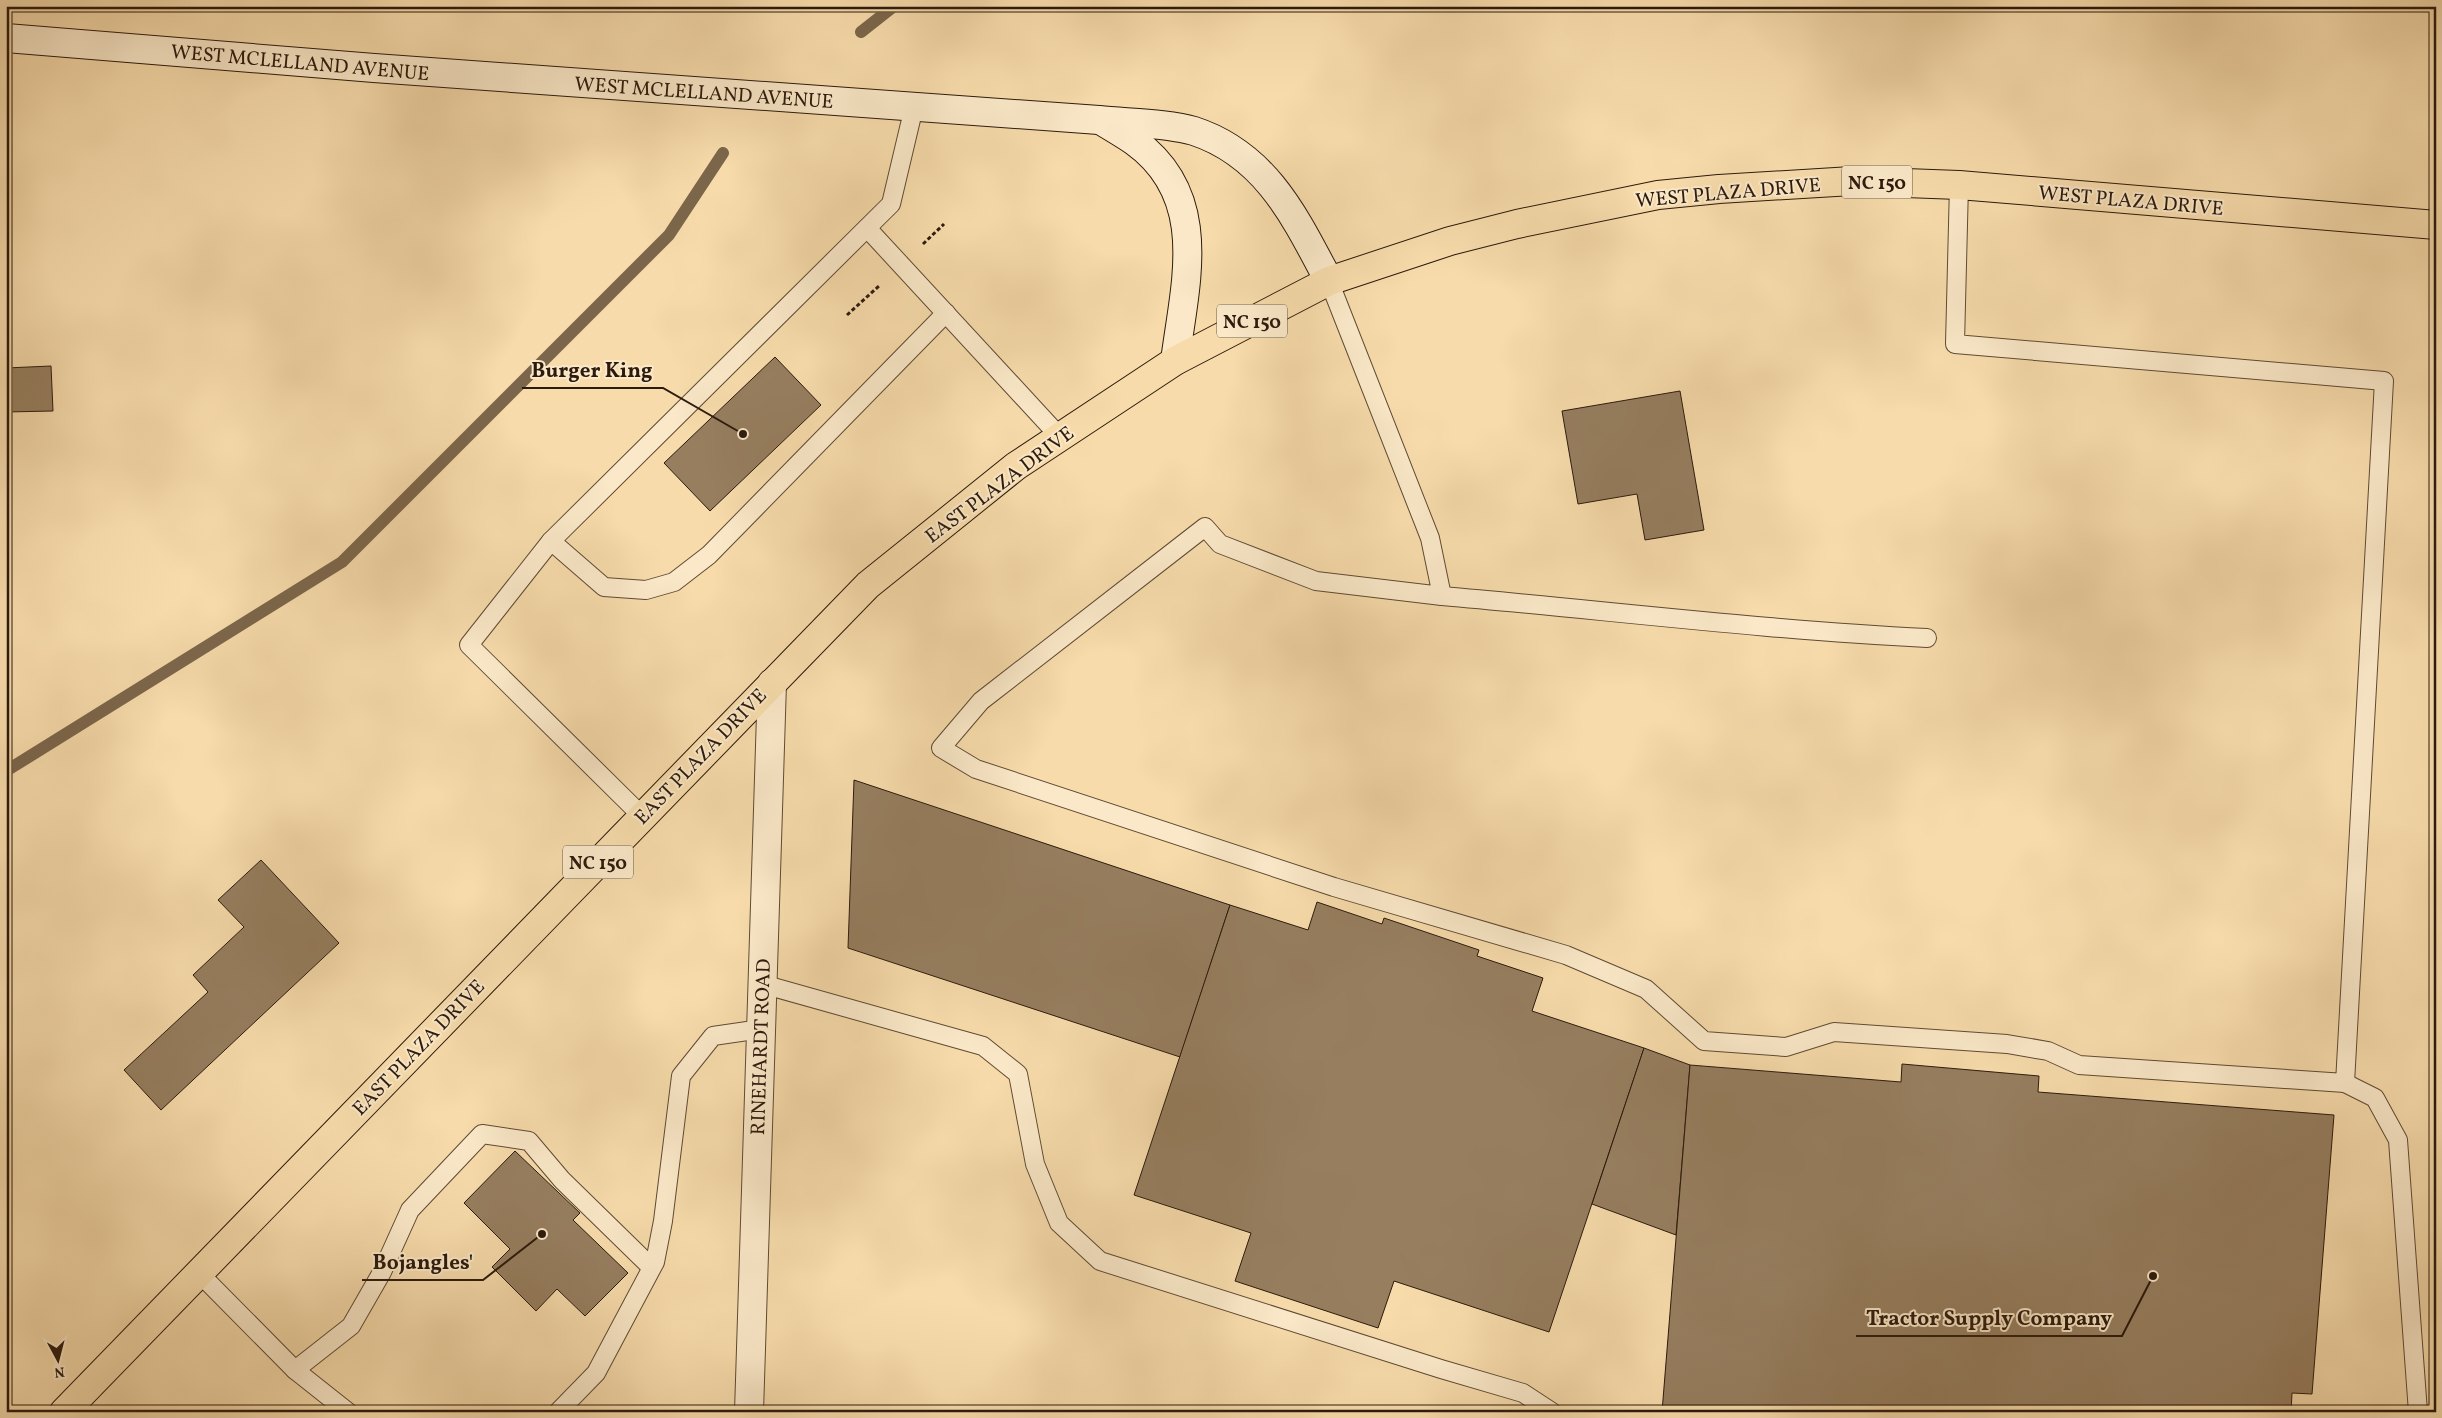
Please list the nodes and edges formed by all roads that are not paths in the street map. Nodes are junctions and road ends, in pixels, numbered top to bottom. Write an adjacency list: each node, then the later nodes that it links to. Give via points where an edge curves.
1 (6, 38): 2 (street, WEST MCLELLAND AVENUE)
2 (914, 107): 3 (street, WEST MCLELLAND AVENUE); 6 (lane, via 891,204)
3 (1099, 120): 7 (street, WEST MCLELLAND AVENUE, via 1192,130 1223,143 1275,187 1290,208); 9 (street, via 1136,142 1158,165 1174,185 1183,210 1189,237)
4 (1959, 185): 5 (main road, WEST PLAZA DRIVE / NC 150); 7 (main road, WEST PLAZA DRIVE / NC 150, via 1852,181 1658,195 1569,212 1450,241); 18 (lane, via 1955,344 2384,381)
5 (2436, 225)
6 (867, 228): 8 (lane); 11 (lane)
7 (1329, 282): 9 (main road, EAST PLAZA DRIVE / NC 150); 12 (lane, via 1430,538)
8 (946, 313): 10 (lane); 11 (lane, via 709,555 674,582 646,590 604,587)
9 (1175, 361): 10 (main road, EAST PLAZA DRIVE / NC 150)
10 (1060, 437): 14 (main road, EAST PLAZA DRIVE / NC 150, via 1016,466 868,585)
11 (551, 541): 15 (lane, via 470,645)
12 (1442, 596): 13 (lane, via 1821,633); 18 (lane, via 1316,581 1220,544 1205,527 981,701 941,748 976,769 1334,886 1566,954 1646,989 1704,1041 1786,1047 1834,1032 2007,1044 2048,1050 2079,1065)
13 (1927, 638)
14 (772, 683): 15 (main road, EAST PLAZA DRIVE / NC 150); 16 (street, RINEHARDT ROAD)
15 (642, 816): 20 (main road, EAST PLAZA DRIVE / NC 150)
16 (762, 984): 17 (street, RINEHARDT ROAD); 26 (lane, via 982,1046 1018,1074 1035,1164 1059,1223 1100,1261 1522,1392)
17 (761, 1029): 19 (lane, via 713,1036 681,1076 663,1221); 25 (street, RINEHARDT ROAD)
18 (2345, 1083): 27 (lane, via 2375,1098 2398,1140)
19 (651, 1266): 21 (lane, via 562,1180 529,1141 482,1134 410,1210 382,1272 352,1326); 24 (lane, via 596,1372)
20 (199, 1273): 21 (lane); 22 (main road, EAST PLAZA DRIVE / NC 150)
21 (295, 1370): 23 (lane)
22 (64, 1412)
23 (348, 1412)
24 (558, 1412)
25 (749, 1412)
26 (1552, 1412)
27 (2418, 1412)

